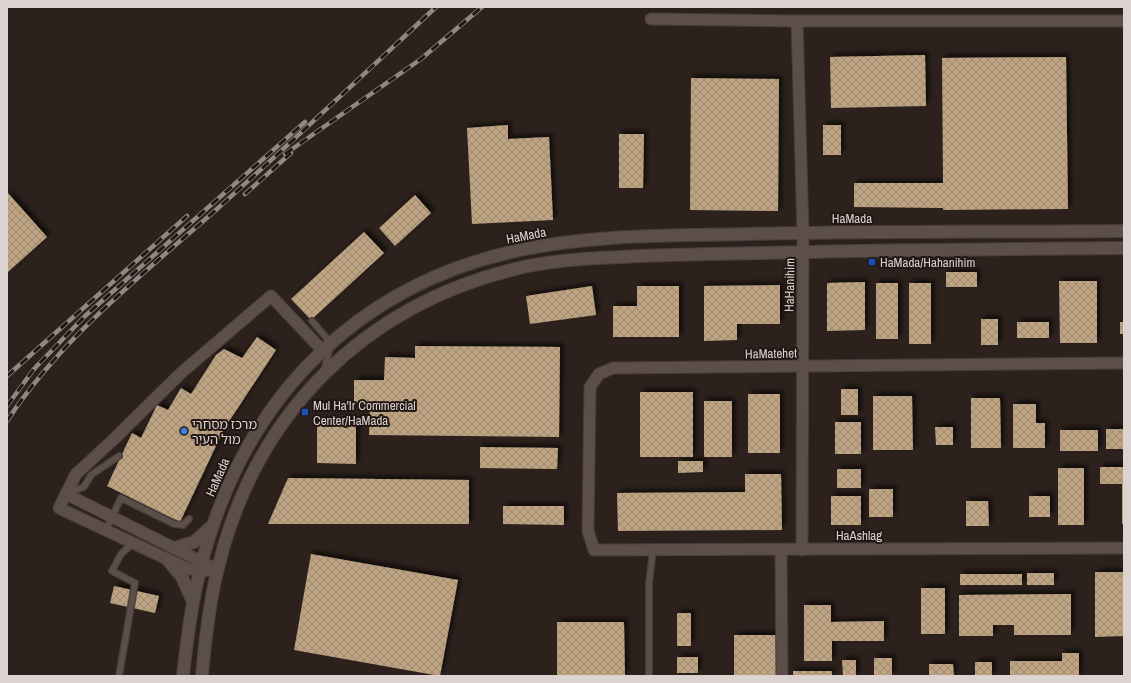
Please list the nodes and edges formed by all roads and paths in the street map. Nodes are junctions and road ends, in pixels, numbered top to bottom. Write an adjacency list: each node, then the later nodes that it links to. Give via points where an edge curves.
1 (651, 19): 2 (street)
2 (796, 21): 3 (street); 5 (street, HaHanihim)
3 (1124, 21)
4 (1124, 231): 5 (street, HaMada)
5 (803, 233): 7 (street, HaHanihim); 9 (street, HaMada, via 597,239 519,250 441,273 411,287 385,301)
6 (1124, 248): 7 (street)
7 (803, 252): 11 (street, HaHanihim); 12 (street, via 574,259 493,275 424,301 391,320)
8 (312, 321): 9 (lane)
9 (327, 346): 12 (lane); 14 (street, via 271,296 181,373 76,474); 17 (street, HaMada, via 282,394 257,428 236,466)
10 (1124, 363): 11 (street, HaMatehet)
11 (802, 366): 22 (street, HaMatehet, via 613,368 599,374 590,387 588,531); 25 (street, HaHanihim)
12 (323, 374): 28 (street, via 293,408 273,436 254,470)
13 (119, 456): 14 (lane, via 91,476 84,487)
14 (66, 494): 15 (street); 18 (street, via 59,508)
15 (112, 516): 16 (lane, via 121,498 174,524 183,525); 18 (lane); 20 (street)
16 (189, 519)
17 (212, 526): 20 (street, via 194,542); 27 (street, HaMada)
18 (106, 530): 19 (street)
19 (134, 543): 26 (street); 30 (lane, via 121,554 112,571 135,583)
20 (175, 548): 27 (street)
21 (1124, 548): 25 (street, HaAshlag)
22 (594, 550): 23 (street, HaAshlag)
23 (653, 550): 24 (street, HaAshlag); 33 (lane, via 649,583)
24 (781, 550): 25 (street, HaAshlag); 34 (street)
25 (802, 550)
26 (167, 559): 27 (street, via 186,568); 29 (street, via 188,586)
27 (201, 566): 28 (street); 29 (street, HaMada)
28 (217, 570): 32 (street, via 208,614)
29 (193, 603): 31 (street, HaMada)
30 (119, 676)
31 (183, 676)
32 (202, 676)
33 (649, 676)
34 (782, 676)

